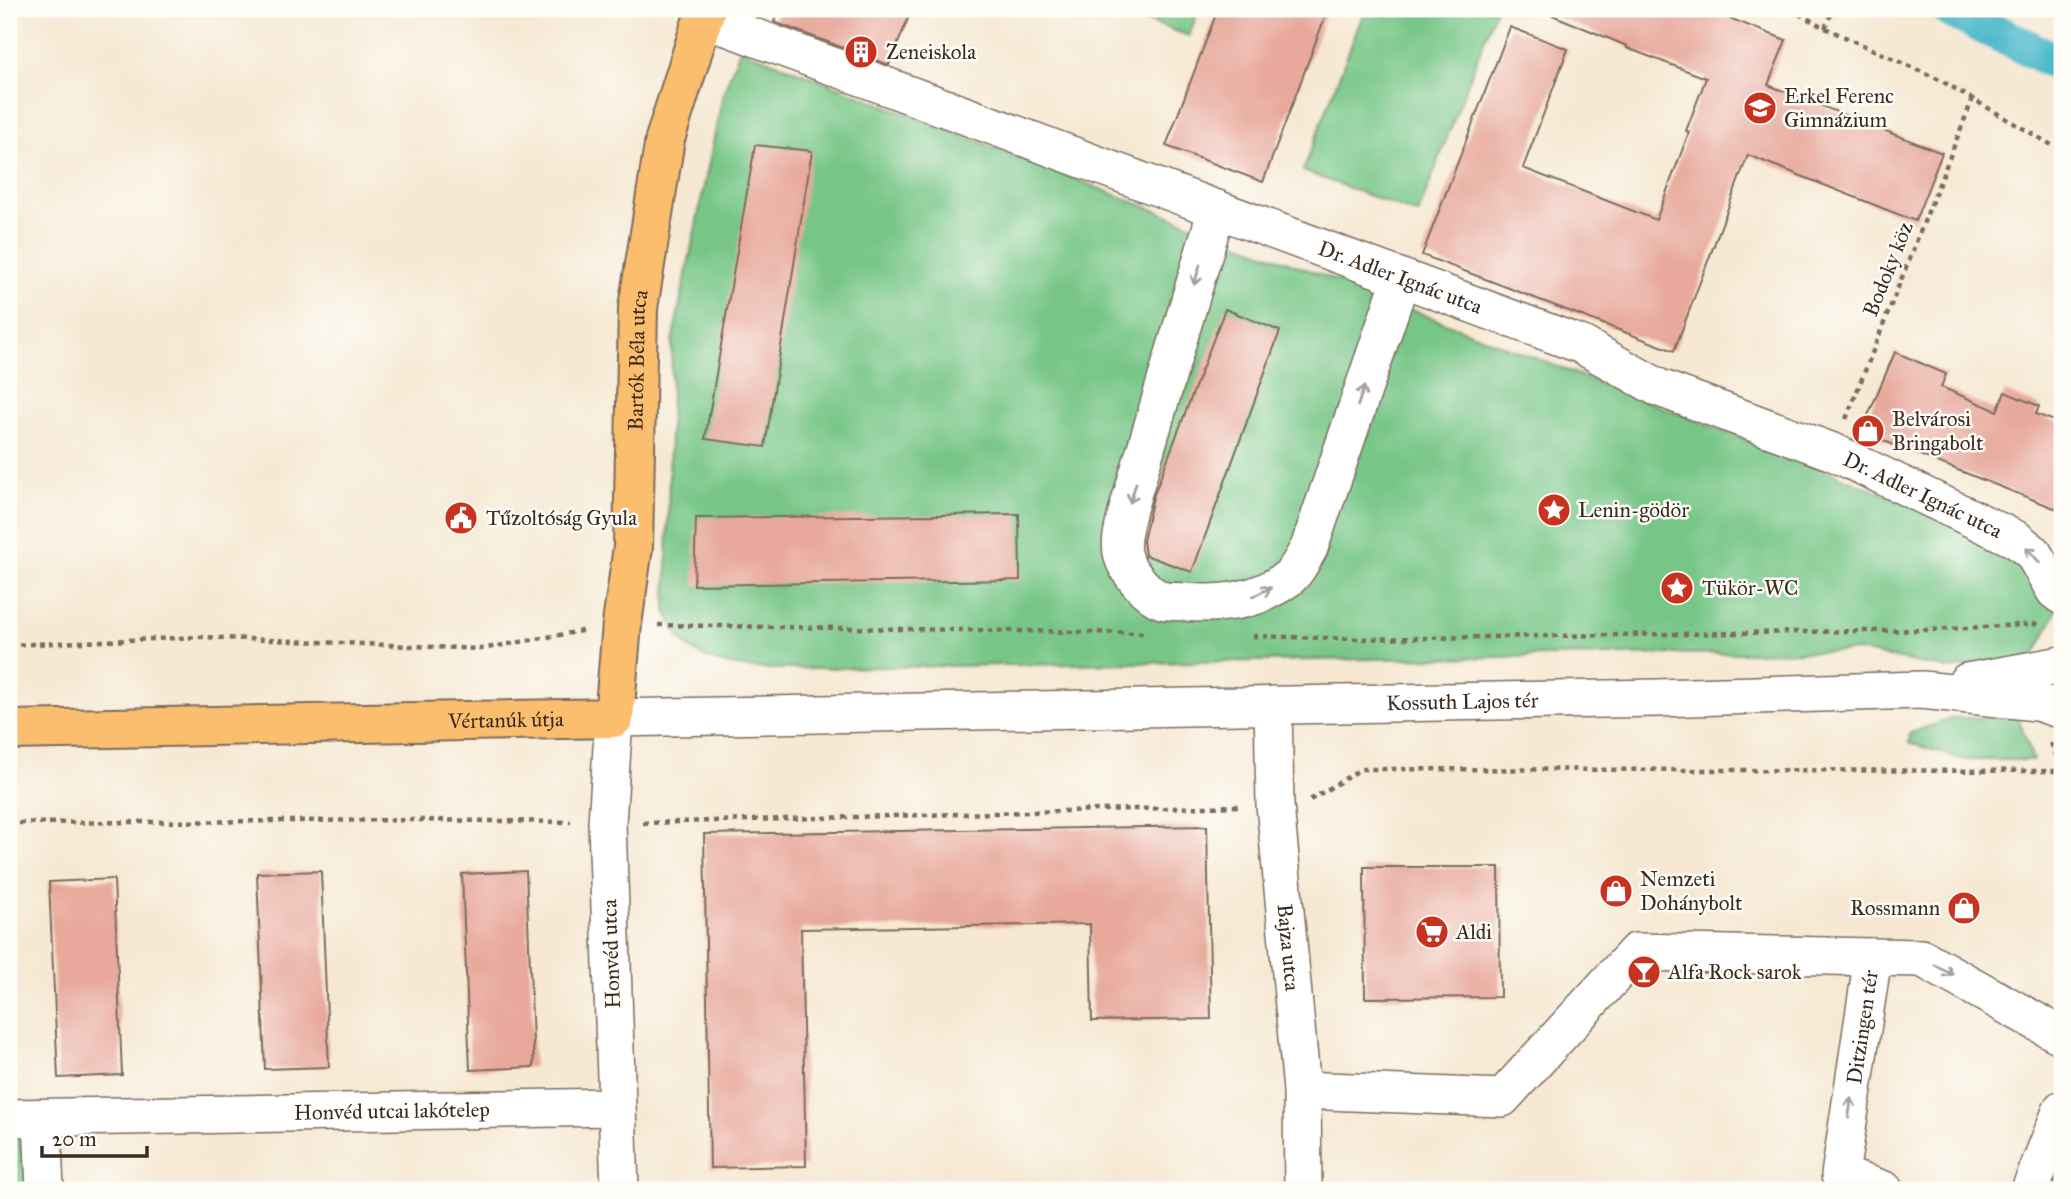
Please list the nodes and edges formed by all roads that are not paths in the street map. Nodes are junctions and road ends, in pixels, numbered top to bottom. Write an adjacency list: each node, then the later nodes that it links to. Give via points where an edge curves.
1 (704, 14): 2 (street, Dr. Adler Ignác utca); 10 (main road, Bartók Béla utca, via 665,139 638,308 633,547)
2 (1217, 209): 3 (street, Dr. Adler Ignác utca); 3 (street, one-way to 3, via 1123,536 1122,554 1128,568 1160,600 1234,603 1289,578 1309,548)
3 (1401, 279): 4 (street, Dr. Adler Ignác utca, one-way to 3, via 2033,553 2017,540 1833,452 1657,387 1582,345)
4 (2062, 596)
5 (2062, 665): 6 (street, Kossuth Lajos tér)
6 (1922, 690): 7 (street, Kossuth Lajos tér); 8 (street, Kossuth Lajos tér, via 2037,702)
7 (1273, 705): 9 (street, Kossuth Lajos tér); 14 (street, Bajza utca, via 1275,805)
8 (2062, 709)
9 (1004, 710): 10 (street, Vértanúk útja)
10 (614, 718): 11 (main road, Vértanúk útja); 15 (street, Honvéd utca, via 607,823)
11 (9, 730)
12 (1873, 957): 13 (street, Ditzingen tér, one-way to 13, via 1922,958); 14 (street, via 1636,952 1502,1098); 21 (street, Ditzingen tér, one-way to 12, via 1840,1175)
13 (2062, 1037)
14 (1302, 1090): 20 (street, Bajza utca)
15 (617, 1107): 17 (street, Honvéd utcai lakótelep); 19 (street, Honvéd utca)
16 (2062, 1109): 22 (street)
17 (26, 1118): 18 (street, Honvéd utcai lakótelep)
18 (45, 1190)
19 (620, 1190)
20 (1303, 1190)
21 (1884, 1190)
22 (2030, 1190)

